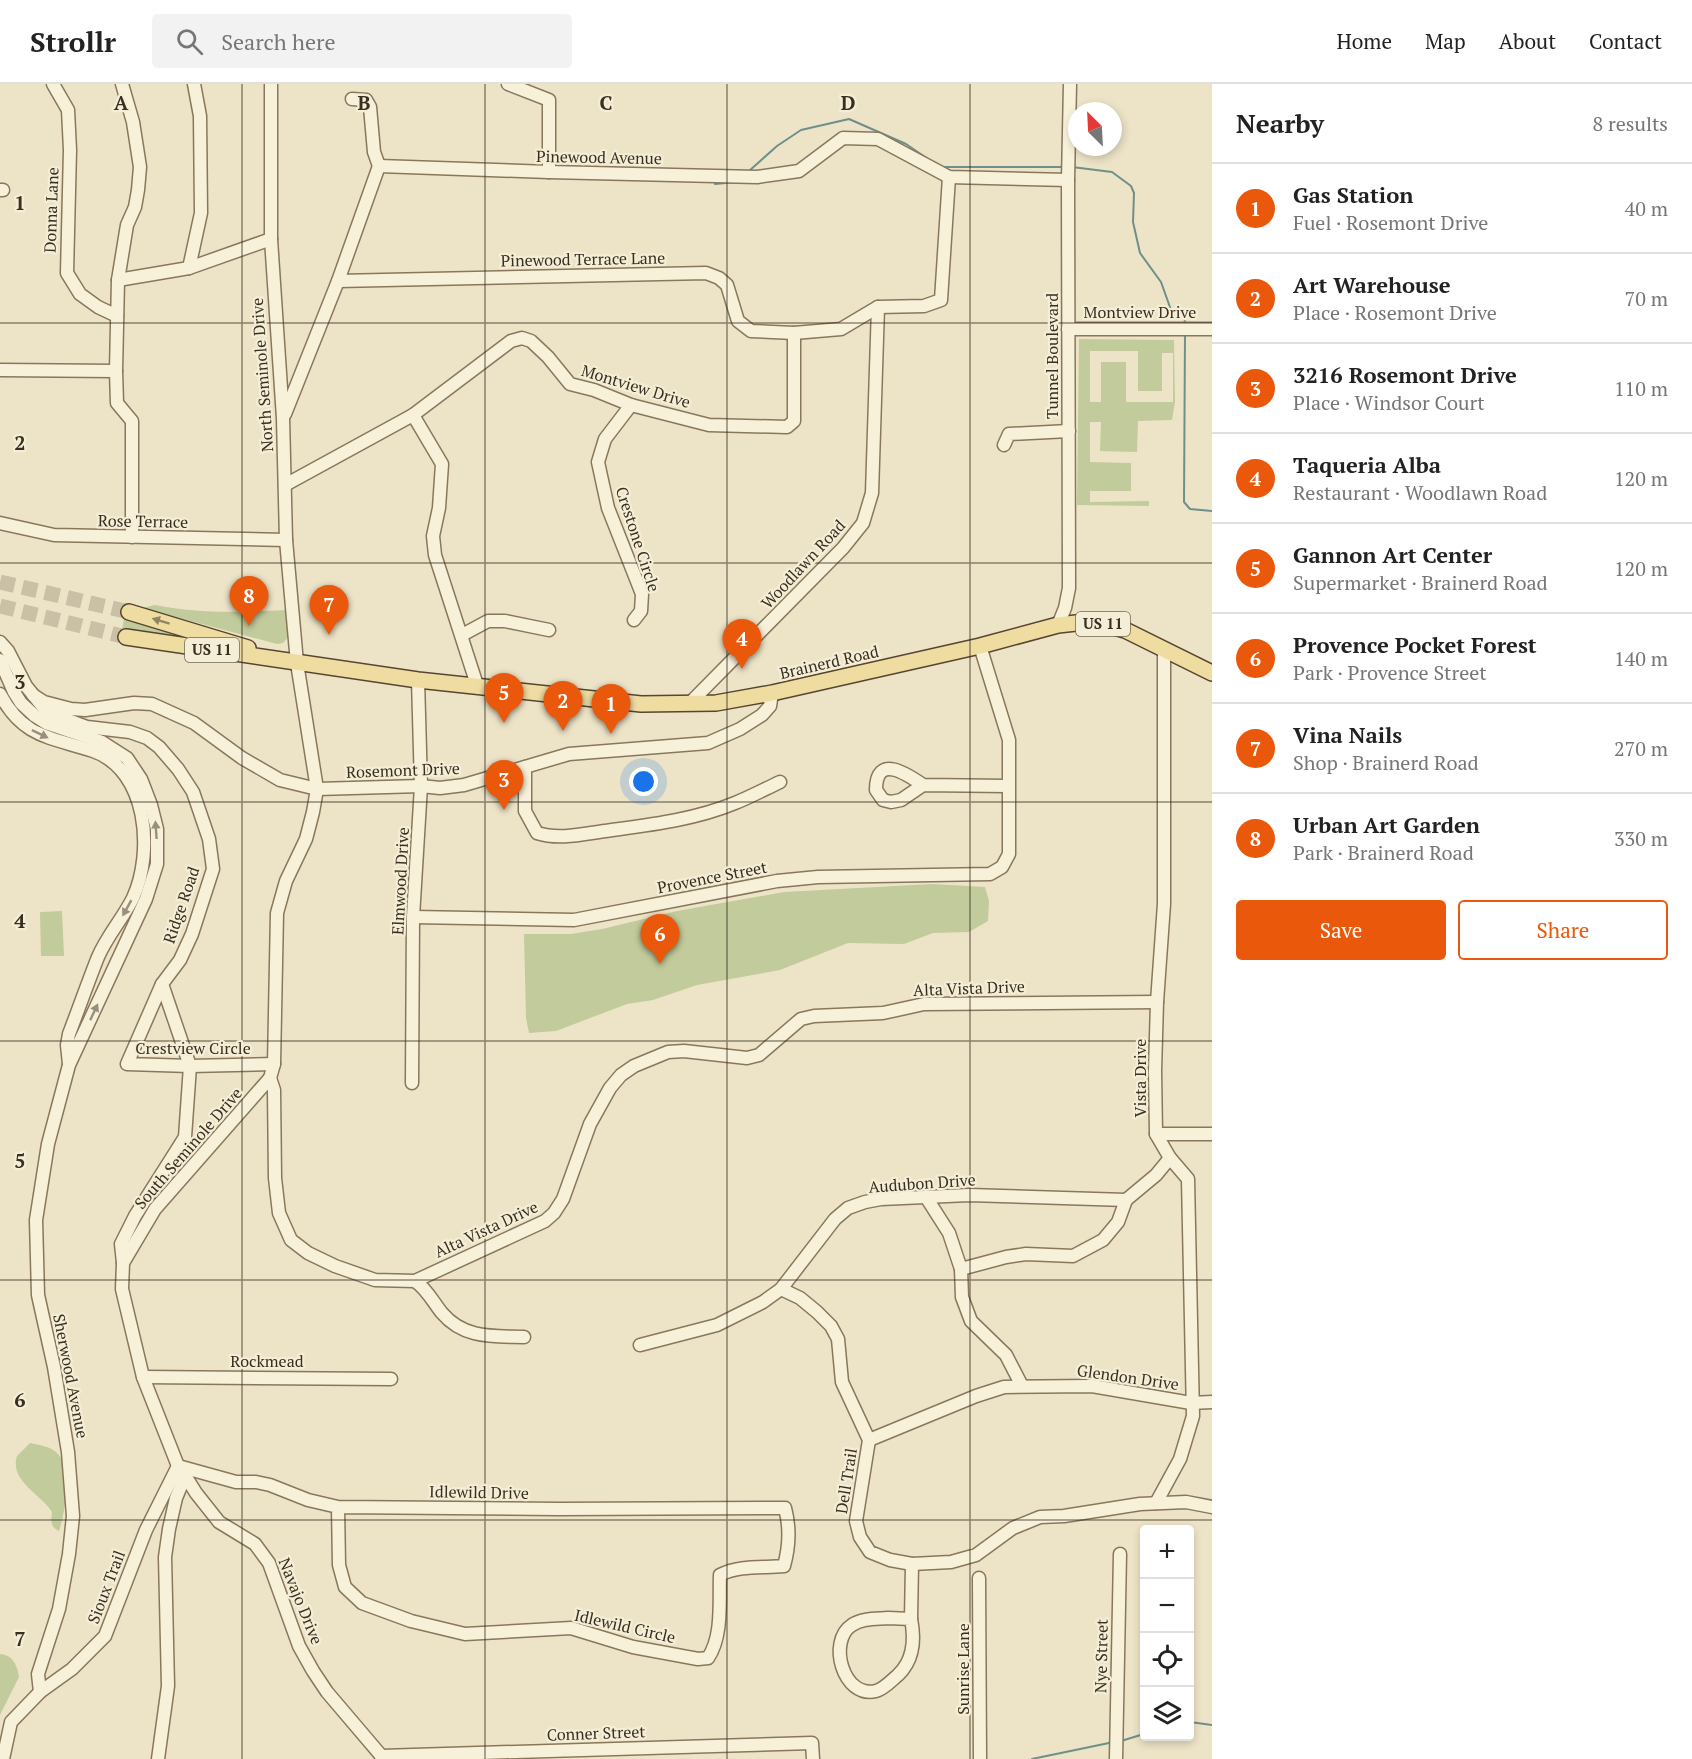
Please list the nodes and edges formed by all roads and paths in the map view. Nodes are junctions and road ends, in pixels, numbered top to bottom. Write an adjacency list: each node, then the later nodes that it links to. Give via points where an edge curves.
1 (53, 84): 17 (street, Donna Lane, via 68,110 67,273 80,294)
2 (122, 84): 14 (street, via 140,167)
3 (194, 84): 13 (street, via 200,116 201,213)
4 (271, 84): 12 (street, North Seminole Drive)
5 (508, 84): 9 (street, via 549,100)
6 (1070, 84): 11 (street, Tunnel Boulevard)
7 (352, 99): 8 (street, via 366,100 370,107)
8 (379, 166): 9 (street, Pinewood Avenue); 15 (street)
9 (549, 172): 10 (street, Pinewood Avenue, via 758,177 799,171 843,138 878,139)
10 (949, 177): 11 (street, Pinewood Avenue); 16 (street, via 941,300 924,306)
11 (1068, 180): 18 (street, Tunnel Boulevard)
12 (271, 239): 13 (street); 25 (street, North Seminole Drive)
13 (189, 268): 14 (street)
14 (118, 280): 17 (street)
15 (338, 281): 20 (street, Pinewood Terrace Lane, via 706,273 727,285 738,321 751,331); 25 (street)
16 (878, 307): 20 (street, via 841,329); 49 (street, Woodlawn Road, via 873,493 863,523)
17 (117, 315): 22 (street)
18 (1068, 329): 19 (street, Montview Drive); 26 (street, Tunnel Boulevard)
19 (1212, 329)
20 (794, 333): 23 (street, Montview Drive, via 794,421 787,427 709,425)
21 (0, 370): 22 (street)
22 (116, 371): 30 (street, via 117,403 132,421)
23 (631, 405): 24 (street, Montview Drive, via 570,384 531,340 522,338 511,341); 33 (street, Crestone Circle, via 605,439 598,462 608,508 642,594 641,610)
24 (413, 415): 28 (street, Montview Drive); 36 (street, via 442,464 433,536 435,555)
25 (283, 418): 28 (street, North Seminole Drive)
26 (1069, 431): 27 (street, via 1009,434); 34 (street, Tunnel Boulevard, via 1069,588)
27 (1004, 446)
28 (285, 485): 31 (street, North Seminole Drive)
29 (0, 522): 30 (street, Rose Terrace, via 54,535)
30 (132, 537): 31 (street, Rose Terrace)
31 (286, 540): 42 (street, North Seminole Drive)
32 (129, 612): 42 (main road, Brainerd Road / US 11, one-way to 32)
33 (634, 620)
34 (1058, 625): 39 (main road, Brainerd Road / US 11); 40 (main road, Brainerd Road / US 11, via 1100,623 1125,630)
35 (549, 630): 36 (street, via 488,621)
36 (462, 635): 45 (street)
37 (126, 637): 42 (main road, Brainerd Road / US 11)
38 (0, 642): 48 (street, Ridge Road)
39 (980, 646): 47 (main road, Brainerd Road / US 11); 54 (street, via 1009,740)
40 (1164, 650): 43 (main road, Brainerd Road / US 11); 58 (street, Vista Drive, via 1164,904)
41 (0, 660): 60 (street, Sherwood Avenue, one-way to 41, via 152,883 157,864 155,817 141,779 127,758 102,742 35,716 17,698)
42 (297, 663): 44 (main road, Brainerd Road / US 11); 55 (street, South Seminole Drive)
43 (1212, 673)
44 (418, 680): 45 (main road, Brainerd Road / US 11); 53 (street, Elmwood Drive)
45 (477, 686): 49 (main road, Brainerd Road / US 11, via 641,704)
46 (0, 693): 60 (street, Sherwood Avenue, one-way to 60, via 16,718 30,729 94,751 122,770 133,790 145,833 133,896 99,954 69,1034)
47 (772, 693): 49 (main road, Brainerd Road / US 11); 50 (street, Rosemont Drive, via 770,706 762,715 708,743 569,754)
48 (33, 695): 55 (street, Rosemont Drive, via 71,709 152,704 194,723 280,780); 57 (street, Ridge Road, via 47,712 87,727 147,738 178,769 193,792 209,839 213,869 192,934 180,960)
49 (689, 704)
50 (525, 766): 51 (street, via 525,811 537,833 548,836 647,825 705,812 734,804); 53 (street, Rosemont Drive, via 470,785)
51 (780, 782)
52 (923, 785): 54 (street)
53 (421, 786): 55 (street, Rosemont Drive); 56 (street, Elmwood Drive)
54 (1008, 786): 56 (street, Provence Street, via 1009,854 1002,867 990,874 777,881 574,920)
55 (317, 789): 59 (street, South Seminole Drive, via 306,839 286,880 277,913)
56 (413, 917): 63 (street, Elmwood Drive)
57 (162, 984): 61 (street); 61 (street, Crestview Circle, via 127,1064)
58 (1157, 1002): 64 (street, Vista Drive); 71 (street, Alta Vista Drive, via 924,1004 883,1013 801,1019 759,1055 747,1058 668,1052 634,1066 610,1089 590,1124 563,1199 554,1213 545,1221)
59 (274, 1064): 61 (street, Crestview Circle); 62 (street, South Seminole Drive)
60 (69, 1065): 90 (street, Sherwood Avenue, via 48,1144 36,1220 38,1295 68,1452 73,1516 58,1609 38,1674)
61 (190, 1066): 69 (street, via 185,1137 121,1244)
62 (270, 1078): 69 (street, South Seminole Drive, via 155,1209); 71 (street, Alta Vista Drive, via 274,1090 279,1213 291,1240 357,1275 375,1280)
63 (412, 1083)
64 (1156, 1134): 65 (street); 66 (street, Vista Drive)
65 (1212, 1134)
66 (1170, 1158): 68 (street); 78 (street, Vista Drive, via 1188,1179)
67 (926, 1197): 68 (street, Audubon Drive); 70 (street, via 949,1233); 72 (street, Audubon Drive, via 881,1199 848,1208)
68 (1126, 1200): 70 (street, via 1118,1221 1103,1240 1073,1256 1026,1254)
69 (123, 1263): 75 (street, via 122,1289)
70 (961, 1269): 77 (street, via 962,1297 971,1321 1006,1355)
71 (415, 1281): 73 (street, via 450,1322 465,1331 479,1336)
72 (781, 1288): 74 (street, Audubon Drive, via 763,1302 717,1325); 80 (street, Dell Trail, via 800,1298 831,1326 838,1339 842,1382)
73 (524, 1337)
74 (640, 1345)
75 (142, 1377): 76 (street, Rockmead); 81 (street)
76 (391, 1378)
77 (1022, 1386): 78 (street, Glendon Drive, via 1092,1386); 80 (street, Glendon Drive, via 976,1396)
78 (1191, 1402): 79 (street, Glendon Drive); 82 (street, Vista Drive, via 1193,1416 1179,1459)
79 (1212, 1402)
80 (869, 1440): 87 (street, Dell Trail, via 855,1521 860,1537 870,1552)
81 (178, 1466): 83 (street, Idlewild Drive, via 236,1482 270,1485); 90 (street, Sioux Trail, via 146,1530 105,1636 72,1669); 91 (street, Navajo Drive, via 219,1522 255,1544 269,1563 299,1646 313,1671); 93 (street, via 182,1486 168,1529 165,1557 168,1686)
82 (1156, 1503): 84 (street, via 1186,1502); 87 (street, Dell Trail, via 1040,1517 1013,1528 976,1555 951,1562)
83 (338, 1507): 85 (street, Idlewild Drive); 85 (street, Idlewild Circle, via 339,1565 345,1587 362,1603 411,1621 465,1634 571,1628 633,1647 698,1659 708,1658 715,1648 720,1575 784,1566 789,1523)
84 (1212, 1507)
85 (785, 1508)
86 (1120, 1554): 96 (street, Nye Street)
87 (912, 1564): 89 (street)
88 (979, 1578): 95 (street, Sunrise Lane)
89 (911, 1619): 89 (street, via 867,1619 852,1624 842,1635 839,1650 849,1682 860,1690 876,1691 901,1672 912,1654)
90 (40, 1692): 92 (street, Sioux Trail, via 11,1722)
91 (383, 1758): 94 (street, Conner Street, via 812,1743)
92 (3, 1759)
93 (155, 1759)
94 (813, 1759)
95 (980, 1759)
96 (1116, 1759)

